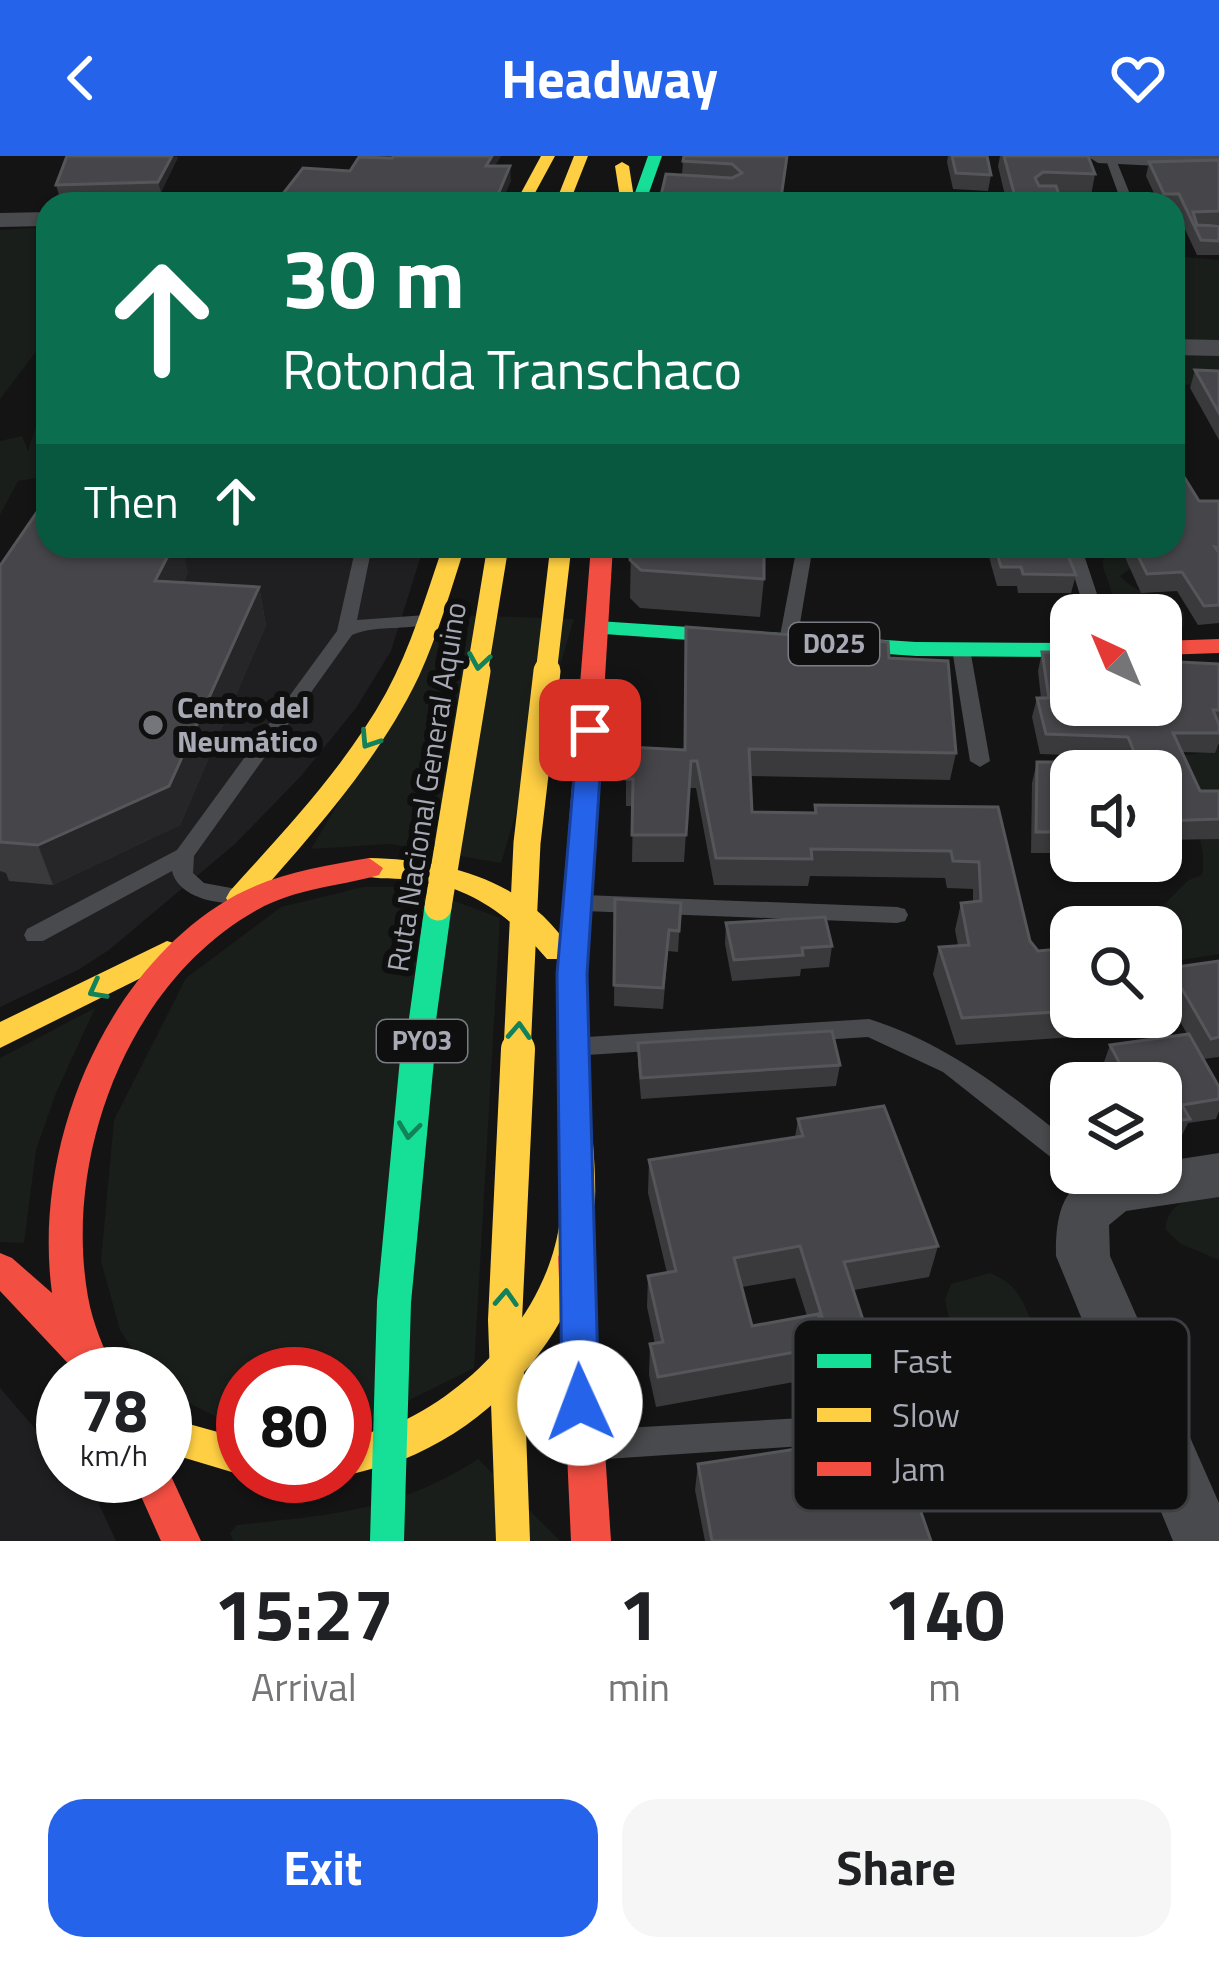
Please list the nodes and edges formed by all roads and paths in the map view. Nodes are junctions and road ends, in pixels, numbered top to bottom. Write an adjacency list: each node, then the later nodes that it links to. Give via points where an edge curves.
1 (548, 156): 6 (main road)
2 (581, 156): 7 (main road)
3 (1098, 156): 4 (street)
4 (1110, 157): 5 (street); 8 (lane)
5 (1219, 162)
6 (528, 192)
7 (565, 192)
8 (1123, 192)
9 (36, 219): 10 (street)
10 (0, 220)
11 (1185, 347): 12 (street)
12 (1219, 348)
13 (361, 558): 23 (lane)
14 (448, 558): 21 (main road, Ruta Nacional General Aquino)
15 (496, 558): 54 (main road, Ruta Nacional General Aquino / PY03, one-way to 54, bridge, via 409,1131)
16 (560, 558): 55 (main road, one-way to 16, bridge, via 505,1320 526,866)
17 (601, 558): 22 (main road)
18 (803, 558): 24 (lane)
19 (1077, 558): 20 (lane)
20 (1088, 594)
21 (433, 608): 23 (lane); 31 (main road, Ruta Nacional General Aquino, one-way to 31, via 398,694 364,749)
22 (598, 628): 24 (main road, D025); 32 (main road)
23 (346, 631): 30 (lane)
24 (788, 641): 27 (main road, D025)
25 (1219, 646): 26 (main road)
26 (1182, 647)
27 (961, 650): 28 (main road, D025); 29 (lane)
28 (1050, 650)
29 (980, 761)
30 (184, 855): 31 (lane, via 182,876); 34 (lane)
31 (236, 902): 35 (main road); 36 (main road, via 346,868 433,870 479,883 538,924)
32 (577, 903): 33 (lane); 36 (main road)
33 (897, 914)
34 (35, 935)
35 (191, 938): 37 (main road, one-way to 37); 47 (main road, via 111,1044 71,1157 68,1291)
36 (572, 974): 38 (main road)
37 (0, 1036)
38 (574, 1047): 39 (lane, via 869,1028 942,1056); 43 (main road)
39 (1050, 1141)
40 (1219, 1175): 41 (street)
41 (1182, 1180)
42 (1095, 1194): 45 (street, via 1083,1256)
43 (574, 1234): 49 (main road); 50 (main road, via 558,1290 528,1341 473,1397 406,1440)
44 (0, 1270): 46 (main road)
45 (1110, 1319)
46 (76, 1347)
47 (86, 1347)
48 (793, 1433): 49 (lane)
49 (582, 1445): 56 (main road)
50 (372, 1449)
51 (163, 1503): 53 (main road)
52 (1189, 1506): 57 (street)
53 (181, 1541)
54 (386, 1541)
55 (513, 1541)
56 (591, 1541)
57 (1204, 1541)

